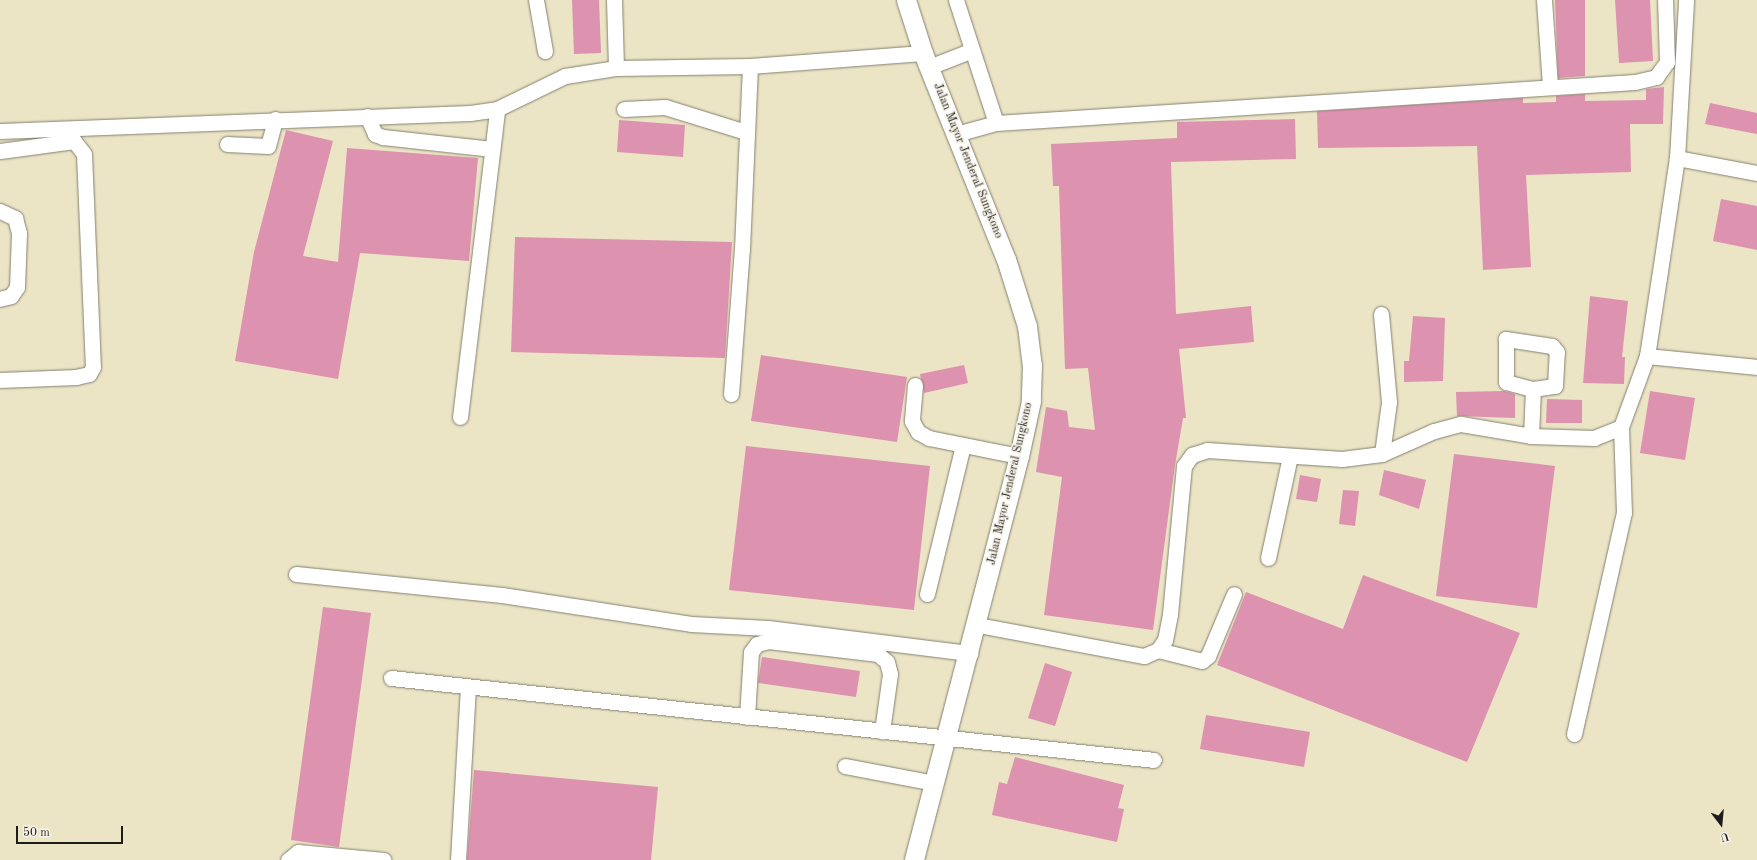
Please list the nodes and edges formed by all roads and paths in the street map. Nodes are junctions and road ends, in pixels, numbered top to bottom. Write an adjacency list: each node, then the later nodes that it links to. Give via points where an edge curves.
1 (536, 0): 9 (street)
2 (614, 0): 12 (street)
3 (906, 0): 10 (main road, Jalan Mayor Jenderal Sungkono)
4 (956, 0): 8 (street)
5 (1544, 0): 13 (street)
6 (1664, 0): 13 (street, via 1667,62 1656,77 1635,82)
7 (1686, 0): 27 (street)
8 (970, 51): 10 (street); 19 (street)
9 (545, 52)
10 (926, 60): 11 (street); 22 (main road, Jalan Mayor Jenderal Sungkono)
11 (750, 66): 12 (street); 21 (street)
12 (616, 68): 14 (street, via 565,76)
13 (1550, 86): 19 (street)
14 (497, 109): 16 (street); 25 (street)
15 (624, 109): 21 (street, via 665,107)
16 (423, 114): 17 (street); 23 (street)
17 (368, 116): 18 (street); 23 (street, via 375,134)
18 (275, 119): 20 (street); 24 (street, via 268,146)
19 (996, 123): 22 (street)
20 (0, 131)
21 (746, 132): 37 (street, via 742,249)
22 (956, 134): 43 (main road, Jalan Mayor Jenderal Sungkono, via 1006,259 1027,326 1032,365 1031,401)
23 (427, 140): 25 (street)
24 (228, 144)
25 (492, 149): 38 (street)
26 (0, 151): 34 (street, via 74,141 84,154 93,367 89,374 76,377)
27 (1677, 158): 28 (street); 32 (street)
28 (1757, 173)
29 (0, 211): 30 (street, via 15,218 19,233 17,287 11,296)
30 (0, 299)
31 (1381, 314): 42 (street, via 1389,402)
32 (1647, 356): 33 (street); 39 (street)
33 (1757, 366)
34 (0, 380)
35 (915, 385): 41 (street, via 912,421 918,432)
36 (1533, 389): 40 (street)
37 (731, 394)
38 (460, 416)
39 (1621, 427): 40 (street, via 1594,438); 56 (street, via 1624,513)
40 (1531, 436): 42 (street, via 1461,424)
41 (963, 445): 43 (street); 47 (street)
42 (1382, 454): 44 (street, via 1342,459)
43 (1018, 456): 49 (main road, Jalan Mayor Jenderal Sungkono)
44 (1290, 456): 45 (street); 50 (street, via 1213,449 1192,455 1184,466 1170,614 1165,640)
45 (1268, 558)
46 (296, 574): 51 (street, via 502,596 691,624 768,628)
47 (926, 594)
48 (1234, 594): 50 (street, via 1208,656 1202,661)
49 (978, 625): 50 (street, via 1144,656); 51 (main road, Jalan Mayor Jenderal Sungkono)
50 (1158, 650)
51 (970, 653): 57 (main road, Jalan Mayor Jenderal Sungkono)
52 (391, 678): 53 (street)
53 (468, 687): 54 (street); 63 (street)
54 (747, 717): 55 (street); 55 (street, via 751,652 757,644 768,641 878,654 887,662 890,674)
55 (882, 731): 57 (street)
56 (1574, 734)
57 (946, 738): 58 (street); 60 (main road, Jalan Mayor Jenderal Sungkono)
58 (1154, 760)
59 (846, 766): 60 (street)
60 (934, 783): 64 (main road, Jalan Mayor Jenderal Sungkono)
61 (288, 860): 62 (street, via 298,852)
62 (384, 860)
63 (458, 860)
64 (914, 860)

